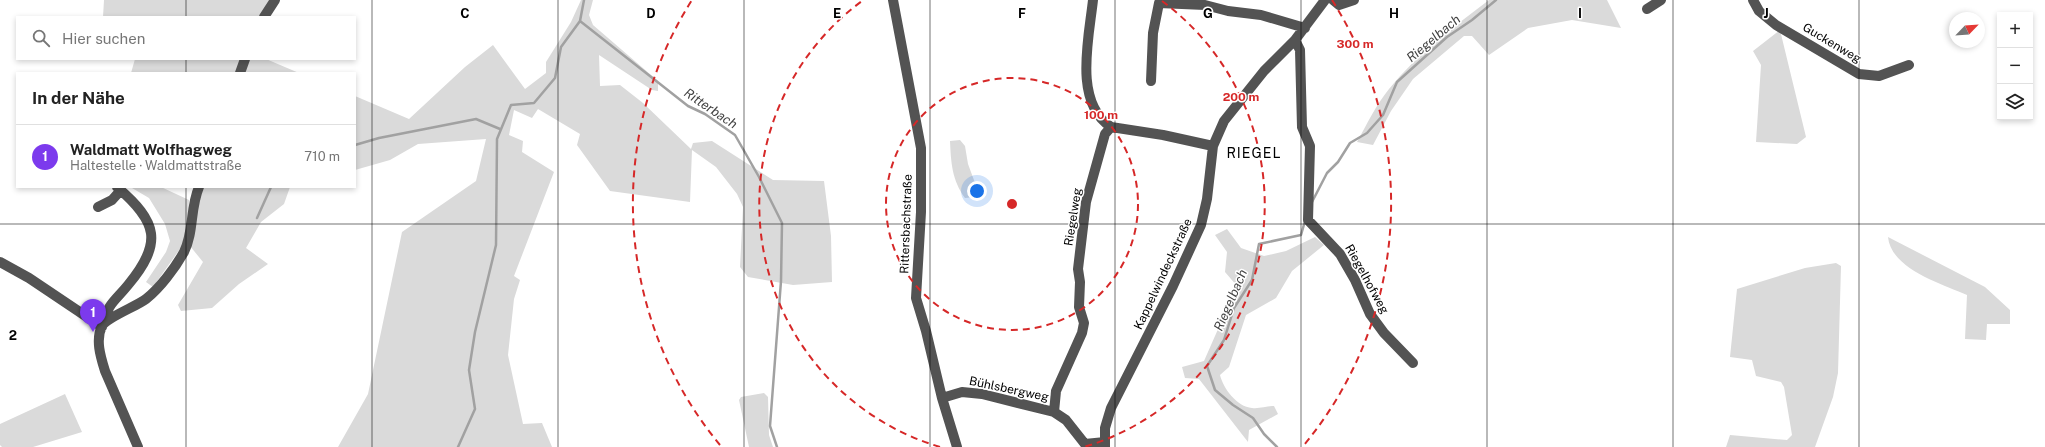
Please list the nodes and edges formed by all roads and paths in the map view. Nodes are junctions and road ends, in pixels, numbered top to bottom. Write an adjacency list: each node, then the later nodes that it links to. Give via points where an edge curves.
1 (275, 0): 10 (street)
2 (893, 0): 25 (street, Rittersbachstraße, via 921,148 922,196 916,298)
3 (1093, 0): 17 (street, via 1086,73 1094,109 1102,121)
4 (1325, 0): 11 (street, Kappelwindeckstraße)
5 (1333, 0): 6 (street, via 1340,5)
6 (1354, 0)
7 (1661, 0): 9 (street)
8 (1753, 0): 14 (street, Guckenweg, via 1759,12 1776,25 1859,74 1879,76)
9 (1647, 9)
10 (265, 16)
11 (1305, 28): 12 (street, Kappelwindeckstraße); 16 (street, via 1261,15 1205,5 1159,3 1153,33)
12 (1295, 40): 18 (street, Kappelwindeckstraße, via 1264,70 1233,107 1224,120); 24 (street, Riegelhofweg, via 1300,50 1302,127 1310,146 1308,220 1340,254 1370,314 1384,333)
13 (245, 60): 15 (street)
14 (1910, 65)
15 (240, 72)
16 (1151, 81)
17 (1111, 127): 18 (street); 26 (street, Riegelweg, via 1105,134 1086,202 1078,268 1079,307 1084,323 1082,333 1056,391)
18 (1213, 146): 28 (street, Kappelwindeckstraße, via 1202,225 1111,408 1106,423)
19 (199, 188): 23 (street, via 194,199 190,234 184,252 146,299)
20 (119, 189): 21 (street, via 112,200); 23 (street, via 138,207 148,222 151,231 150,254 106,310)
21 (98, 207)
22 (0, 262): 23 (street)
23 (103, 325): 29 (street, via 99,344 105,371)
24 (1413, 363)
25 (942, 398): 26 (street, Bühlsbergweg, via 962,392 982,394); 30 (street, Rittersbachstraße)
26 (1054, 412): 27 (street, Bühlsbergweg, via 1066,420)
27 (1085, 445): 28 (street, Bühlsbergweg)
28 (1105, 445)
29 (138, 447)
30 (957, 447)

